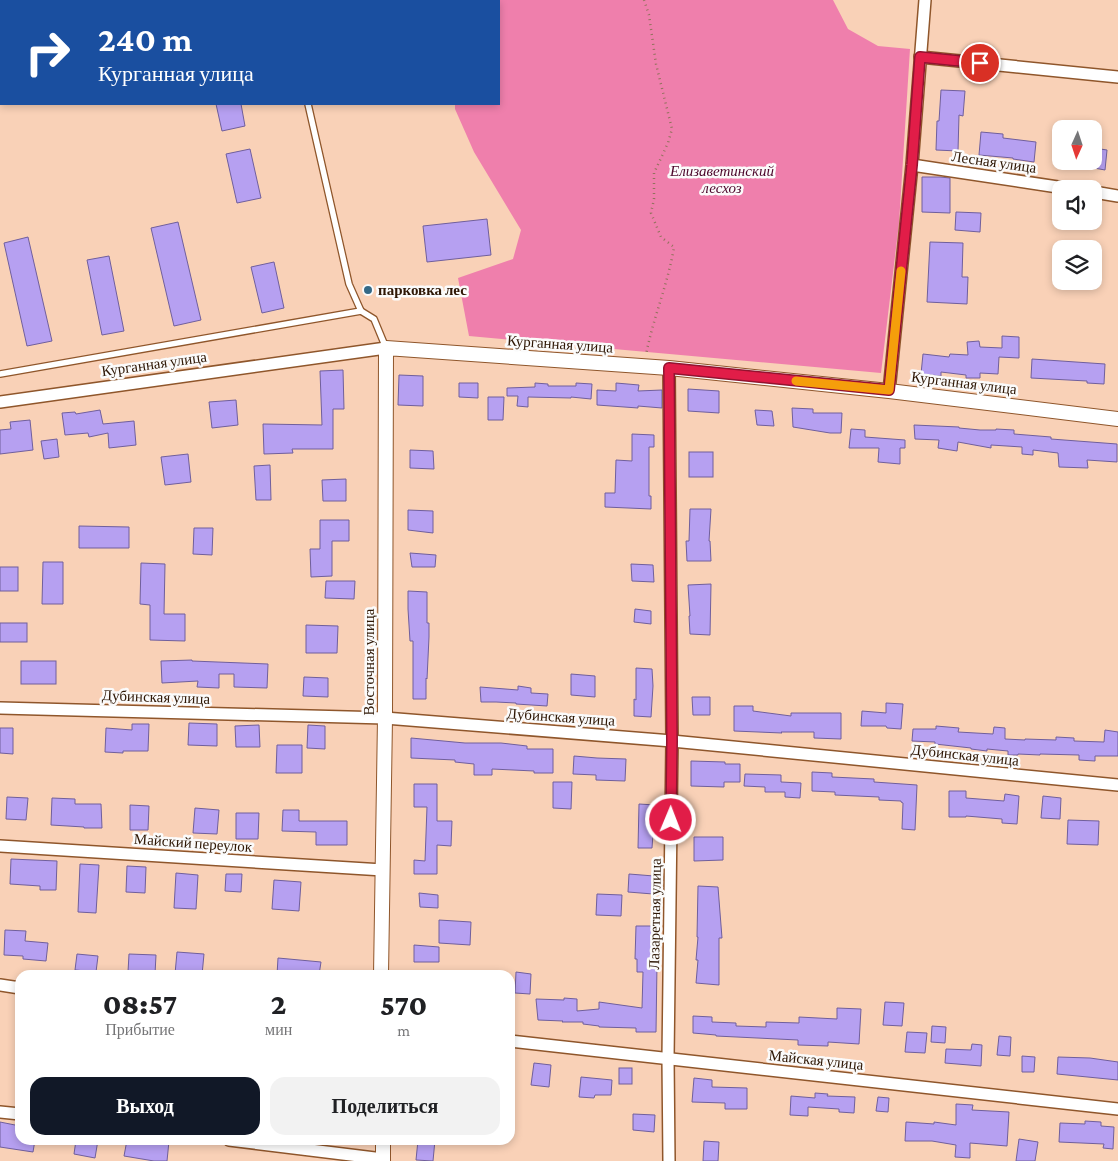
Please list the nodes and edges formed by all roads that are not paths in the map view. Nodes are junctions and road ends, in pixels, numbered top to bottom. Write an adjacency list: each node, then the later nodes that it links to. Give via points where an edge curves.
1 (925, 0): 2 (street)
2 (920, 57): 3 (street); 5 (street)
3 (1118, 77)
4 (308, 105): 9 (lane, via 349,284)
5 (912, 165): 6 (street, Лесная улица); 13 (street)
6 (1052, 186)
7 (1102, 193): 8 (street)
8 (1118, 196)
9 (361, 311): 10 (lane, via 374,319); 12 (lane)
10 (386, 348): 11 (street, Курганная улица); 14 (street, Курганная улица); 17 (street, Восточная улица)
11 (669, 368): 13 (street, Курганная улица); 18 (street, Лазаретная улица)
12 (0, 374)
13 (889, 390): 15 (street, Курганная улица)
14 (0, 402)
15 (1118, 418)
16 (0, 708): 17 (street, Дубинская улица)
17 (385, 718): 18 (street, Дубинская улица); 21 (street, Восточная улица)
18 (672, 741): 19 (street, Дубинская улица); 26 (street, Лазаретная улица)
19 (1118, 786)
20 (0, 846): 21 (street, Майский переулок)
21 (384, 870): 22 (street, Восточная улица)
22 (381, 970)
23 (0, 985): 24 (street)
24 (15, 987)
25 (515, 1043): 26 (street, Майская улица)
26 (668, 1058): 27 (street, Майская улица); 33 (street, Лазаретная улица)
27 (1118, 1109)
28 (0, 1112): 29 (street)
29 (15, 1114)
30 (268, 1145): 32 (street)
31 (383, 1145): 32 (street)
32 (384, 1160)
33 (669, 1161)

